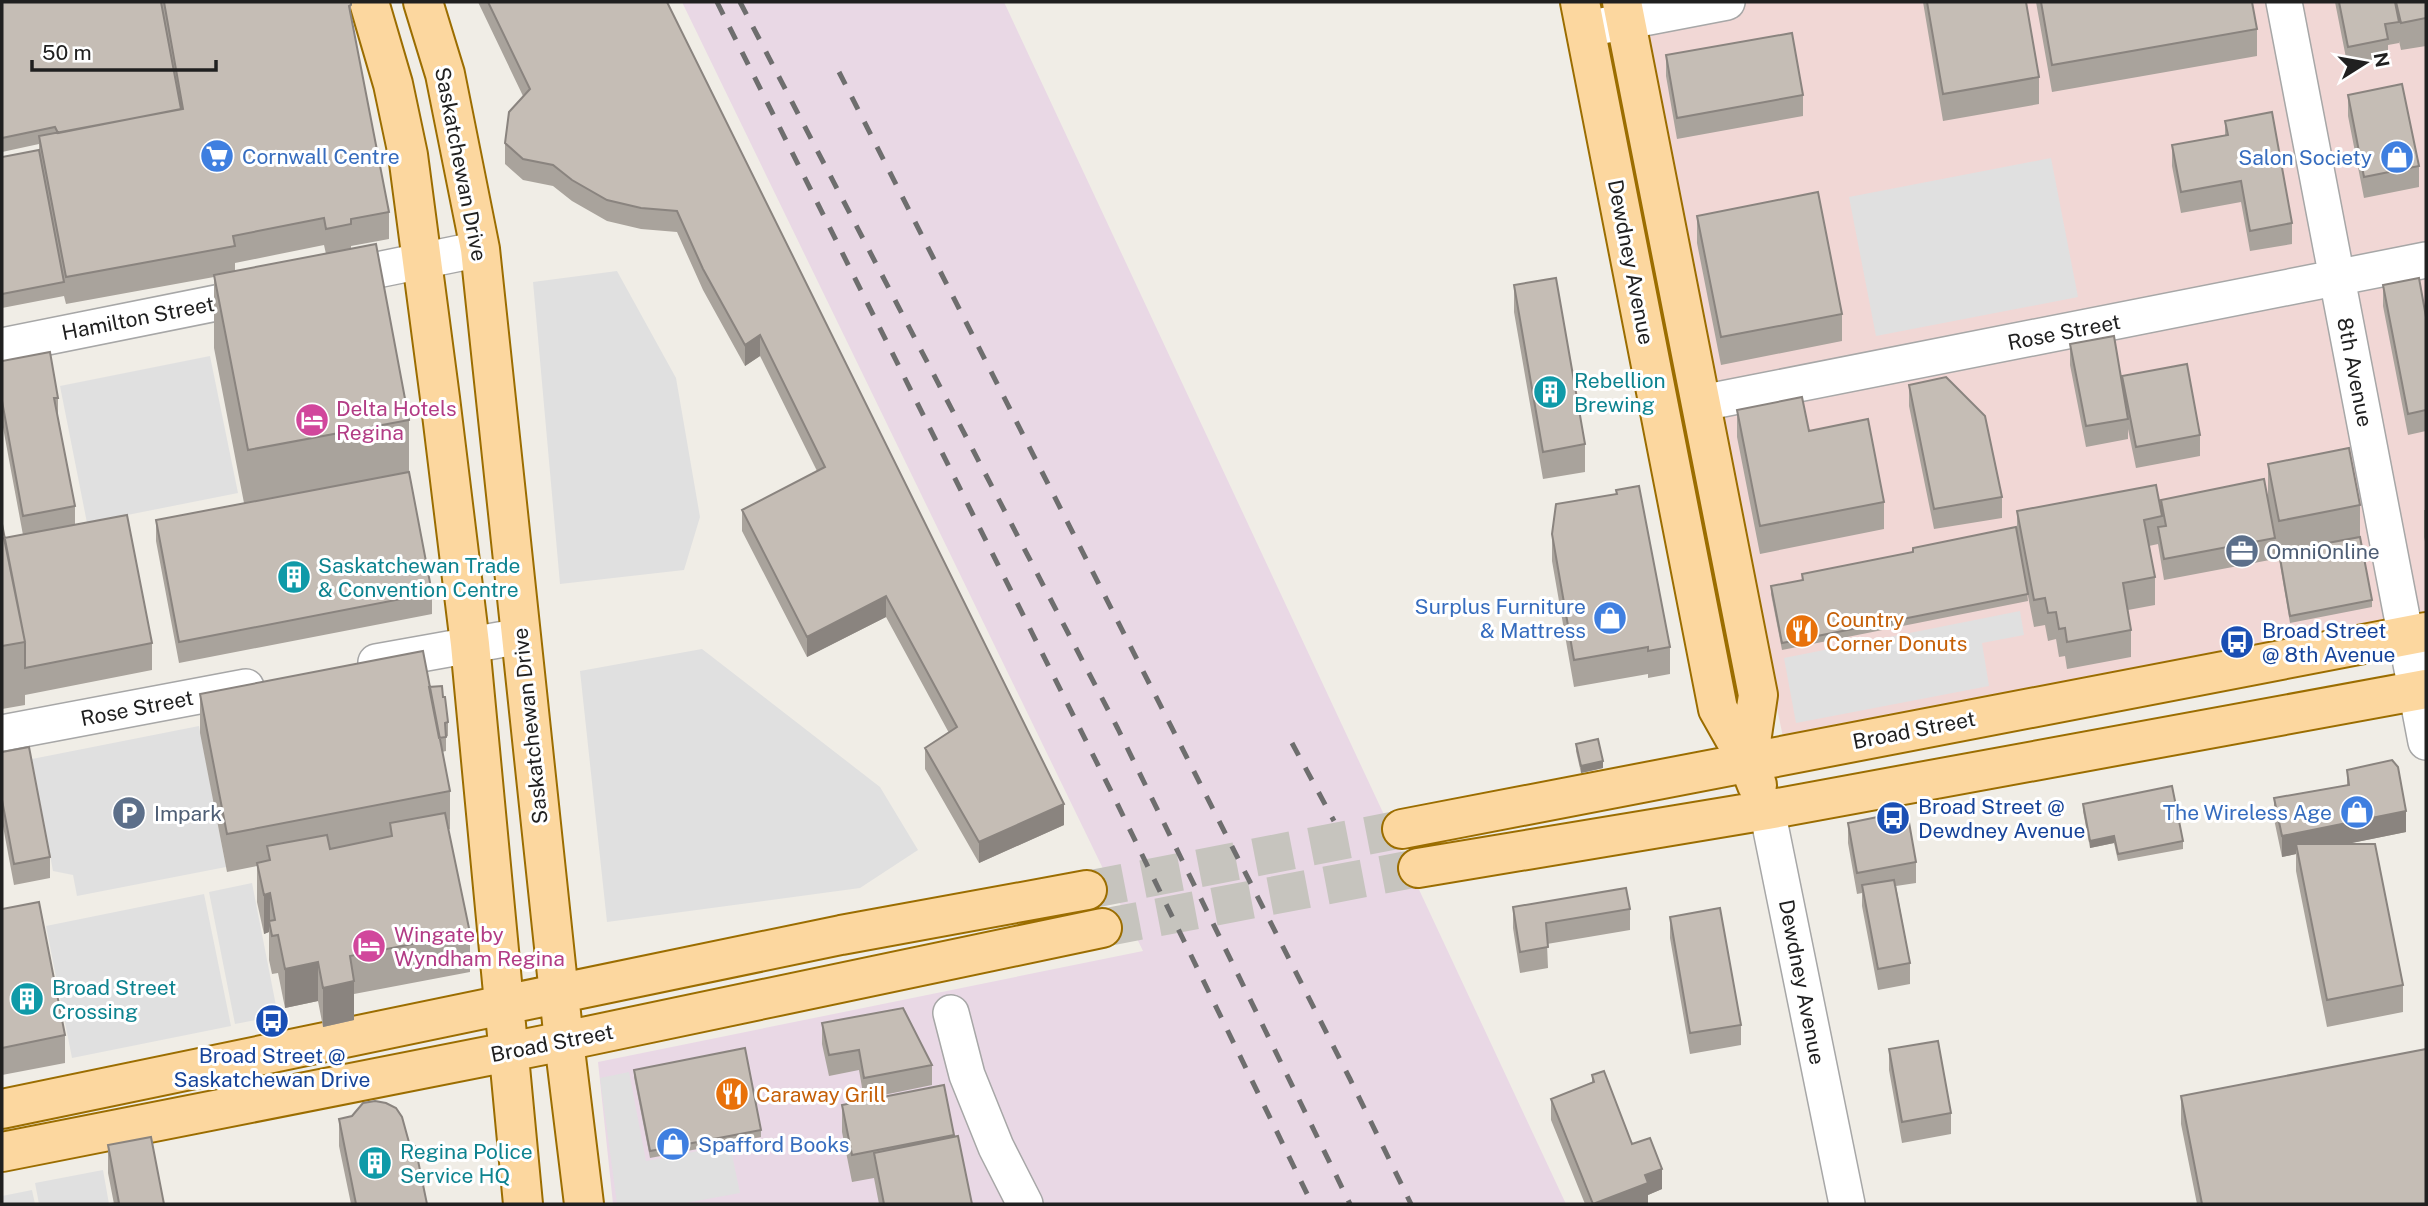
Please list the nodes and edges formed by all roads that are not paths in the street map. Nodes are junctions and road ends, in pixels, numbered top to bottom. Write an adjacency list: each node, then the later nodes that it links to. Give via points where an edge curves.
1 (369, 2): 9 (main road, via 403,131)
2 (424, 2): 7 (main road, Saskatchewan Drive, via 445,74)
3 (1727, 2): 5 (street)
4 (2284, 2): 10 (street, 8th Avenue)
5 (1624, 12): 6 (street); 12 (main road, Dewdney Avenue)
6 (1583, 16): 21 (main road, Dewdney Avenue, via 1718,709)
7 (480, 249): 9 (street, Hamilton Street); 14 (main road, Saskatchewan Drive)
8 (2426, 260): 10 (street, Rose Street)
9 (422, 261): 11 (street, Hamilton Street); 15 (main road)
10 (2337, 278): 12 (street, Rose Street); 13 (street, 8th Avenue)
11 (2, 346)
12 (1702, 403): 21 (main road, Dewdney Avenue, via 1758,695)
13 (2416, 634): 18 (street, 8th Avenue); 21 (main road, Broad Street)
14 (521, 636): 15 (street); 27 (main road, Saskatchewan Drive)
15 (470, 644): 16 (street); 28 (main road)
16 (348, 667)
17 (282, 680): 19 (street, Rose Street)
18 (2421, 690): 20 (street, 8th Avenue); 22 (main road)
19 (2, 733)
20 (2426, 742)
21 (1748, 762): 22 (main road, Dewdney Avenue); 23 (main road, Broad Street)
22 (1767, 810): 24 (main road); 37 (street, Dewdney Avenue)
23 (1402, 828)
24 (1418, 867)
25 (1087, 890): 27 (main road)
26 (1102, 929): 30 (main road, Broad Street)
27 (559, 994): 28 (main road); 30 (main road, Saskatchewan Drive)
28 (505, 1005): 31 (main road); 32 (main road)
29 (951, 1013): 36 (street, via 967,1074)
30 (564, 1041): 31 (main road, Broad Street); 35 (main road, Saskatchewan Drive)
31 (510, 1052): 33 (main road, Broad Street); 34 (main road)
32 (2, 1109)
33 (2, 1152)
34 (523, 1204)
35 (584, 1204)
36 (1025, 1204)
37 (1847, 1204)

